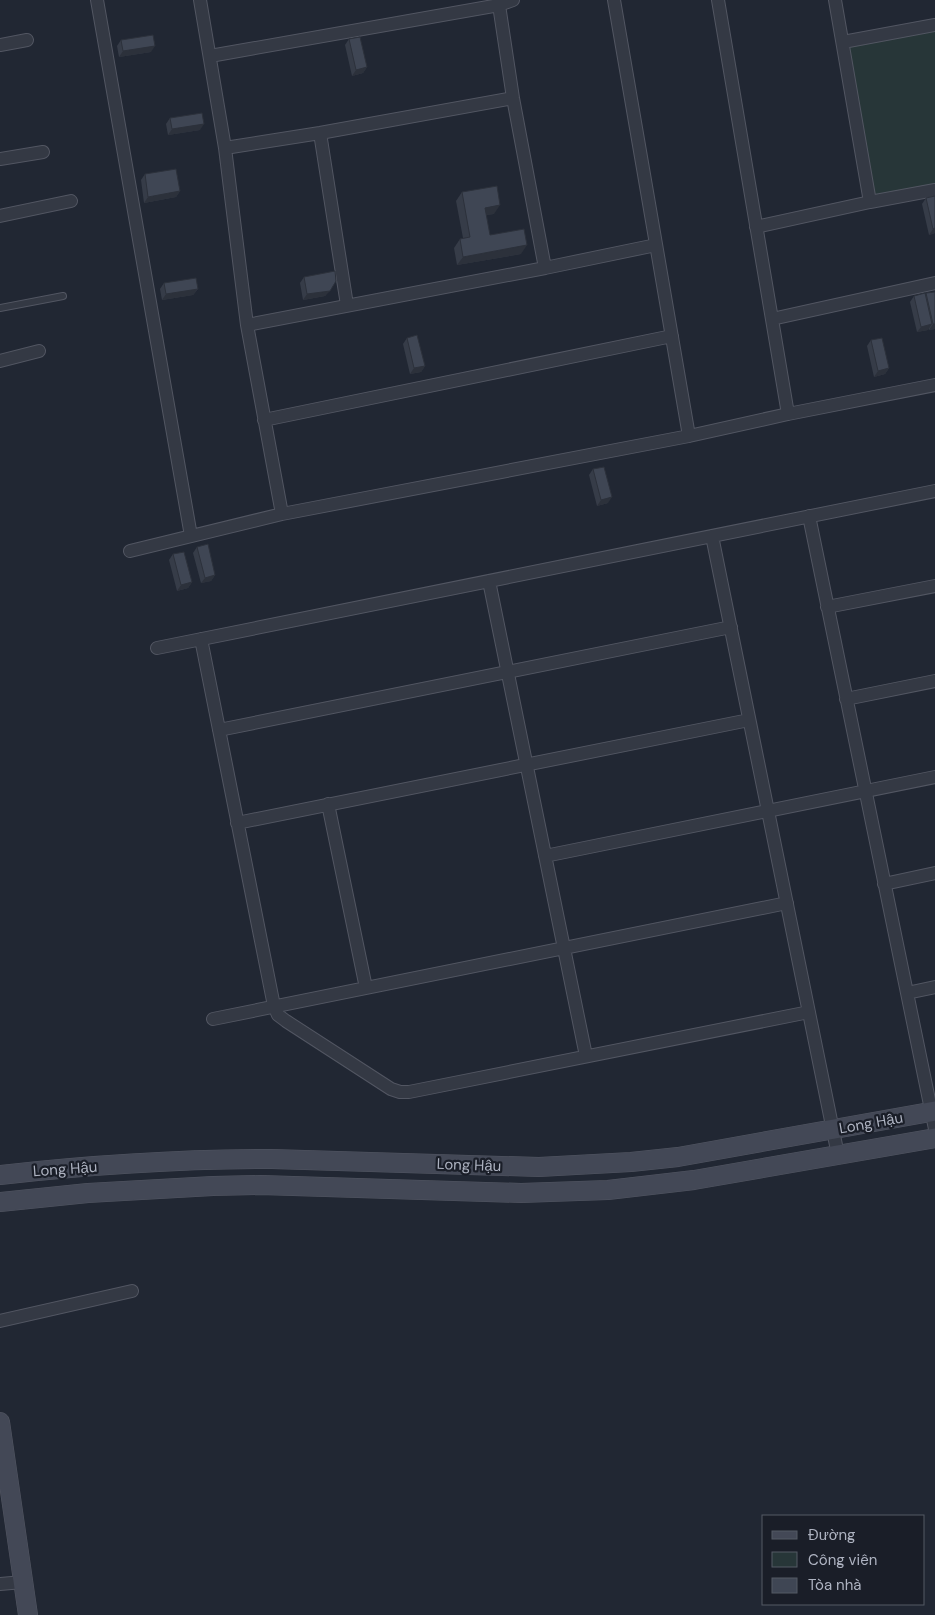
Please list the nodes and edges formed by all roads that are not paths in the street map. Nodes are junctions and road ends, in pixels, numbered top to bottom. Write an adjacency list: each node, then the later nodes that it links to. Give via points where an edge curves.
1 (97, 0): 41 (street)
2 (200, 0): 12 (street)
3 (512, 0): 7 (street)
4 (614, 0): 23 (street)
5 (718, 0): 22 (street)
6 (835, 0): 10 (street)
7 (499, 5): 12 (street); 13 (street)
8 (935, 24): 10 (street)
9 (27, 40): 11 (street)
10 (843, 42): 20 (street)
11 (0, 45)
12 (210, 56): 15 (street)
13 (513, 98): 14 (street); 24 (street)
14 (320, 133): 15 (street); 27 (street)
15 (225, 148): 30 (street)
16 (43, 152): 17 (street)
17 (0, 159)
18 (935, 190): 20 (street)
19 (70, 202): 21 (street)
20 (870, 202): 22 (street)
21 (0, 216)
22 (756, 227): 29 (street)
23 (656, 245): 24 (street); 31 (street)
24 (545, 268): 27 (street)
25 (935, 283): 29 (street)
26 (63, 296): 28 (lane)
27 (347, 305): 30 (street)
28 (0, 308)
29 (772, 319): 35 (street)
30 (248, 326): 36 (street)
31 (672, 336): 36 (street); 37 (street)
32 (39, 351): 33 (street)
33 (0, 361)
34 (935, 385): 35 (street)
35 (788, 414): 37 (street)
36 (264, 420): 39 (street)
37 (689, 436): 39 (street)
38 (935, 491): 40 (street)
39 (282, 514): 41 (street)
40 (809, 516): 42 (street); 46 (street)
41 (191, 536): 43 (street)
42 (712, 536): 44 (street); 47 (street)
43 (130, 551)
44 (489, 581): 48 (street); 50 (street)
45 (935, 586): 46 (street)
46 (828, 607): 52 (street)
47 (731, 628): 50 (street); 53 (street)
48 (201, 639): 49 (street); 54 (street)
49 (157, 648)
50 (508, 672): 54 (street); 55 (street)
51 (935, 681): 52 (street)
52 (846, 699): 57 (street)
53 (750, 720): 55 (street); 59 (street)
54 (219, 730): 60 (street)
55 (527, 764): 58 (street); 61 (street)
56 (935, 777): 57 (street)
57 (865, 791): 59 (street); 63 (street)
58 (328, 804): 60 (street); 67 (street)
59 (768, 811): 61 (street); 64 (street)
60 (238, 823): 69 (street)
61 (545, 856): 65 (street)
62 (935, 873): 63 (street)
63 (884, 884): 68 (street)
64 (787, 903): 65 (street); 70 (street)
65 (564, 948): 67 (street); 72 (street)
66 (935, 987): 68 (street)
67 (366, 988): 69 (street)
68 (907, 992): 73 (street)
69 (274, 1006): 71 (street); 72 (street, via 286,1021 400,1092)
70 (809, 1012): 72 (street); 74 (street)
71 (213, 1019)
72 (586, 1056)
73 (934, 1117): 74 (main road, Long Hậu)
74 (833, 1129): 76 (street); 77 (main road, Long Hậu, via 678,1157 631,1162 538,1167 227,1159 148,1162)
75 (935, 1138): 76 (main road, Long Hậu)
76 (838, 1155): 78 (main road, Long Hậu, via 651,1186 565,1192 204,1186)
77 (0, 1175)
78 (0, 1202)
79 (132, 1292): 80 (street)
80 (0, 1321)
81 (0, 1422): 82 (main road)
82 (4, 1486): 83 (main road)
83 (23, 1582): 84 (street); 85 (main road)
84 (0, 1584)
85 (28, 1615)

